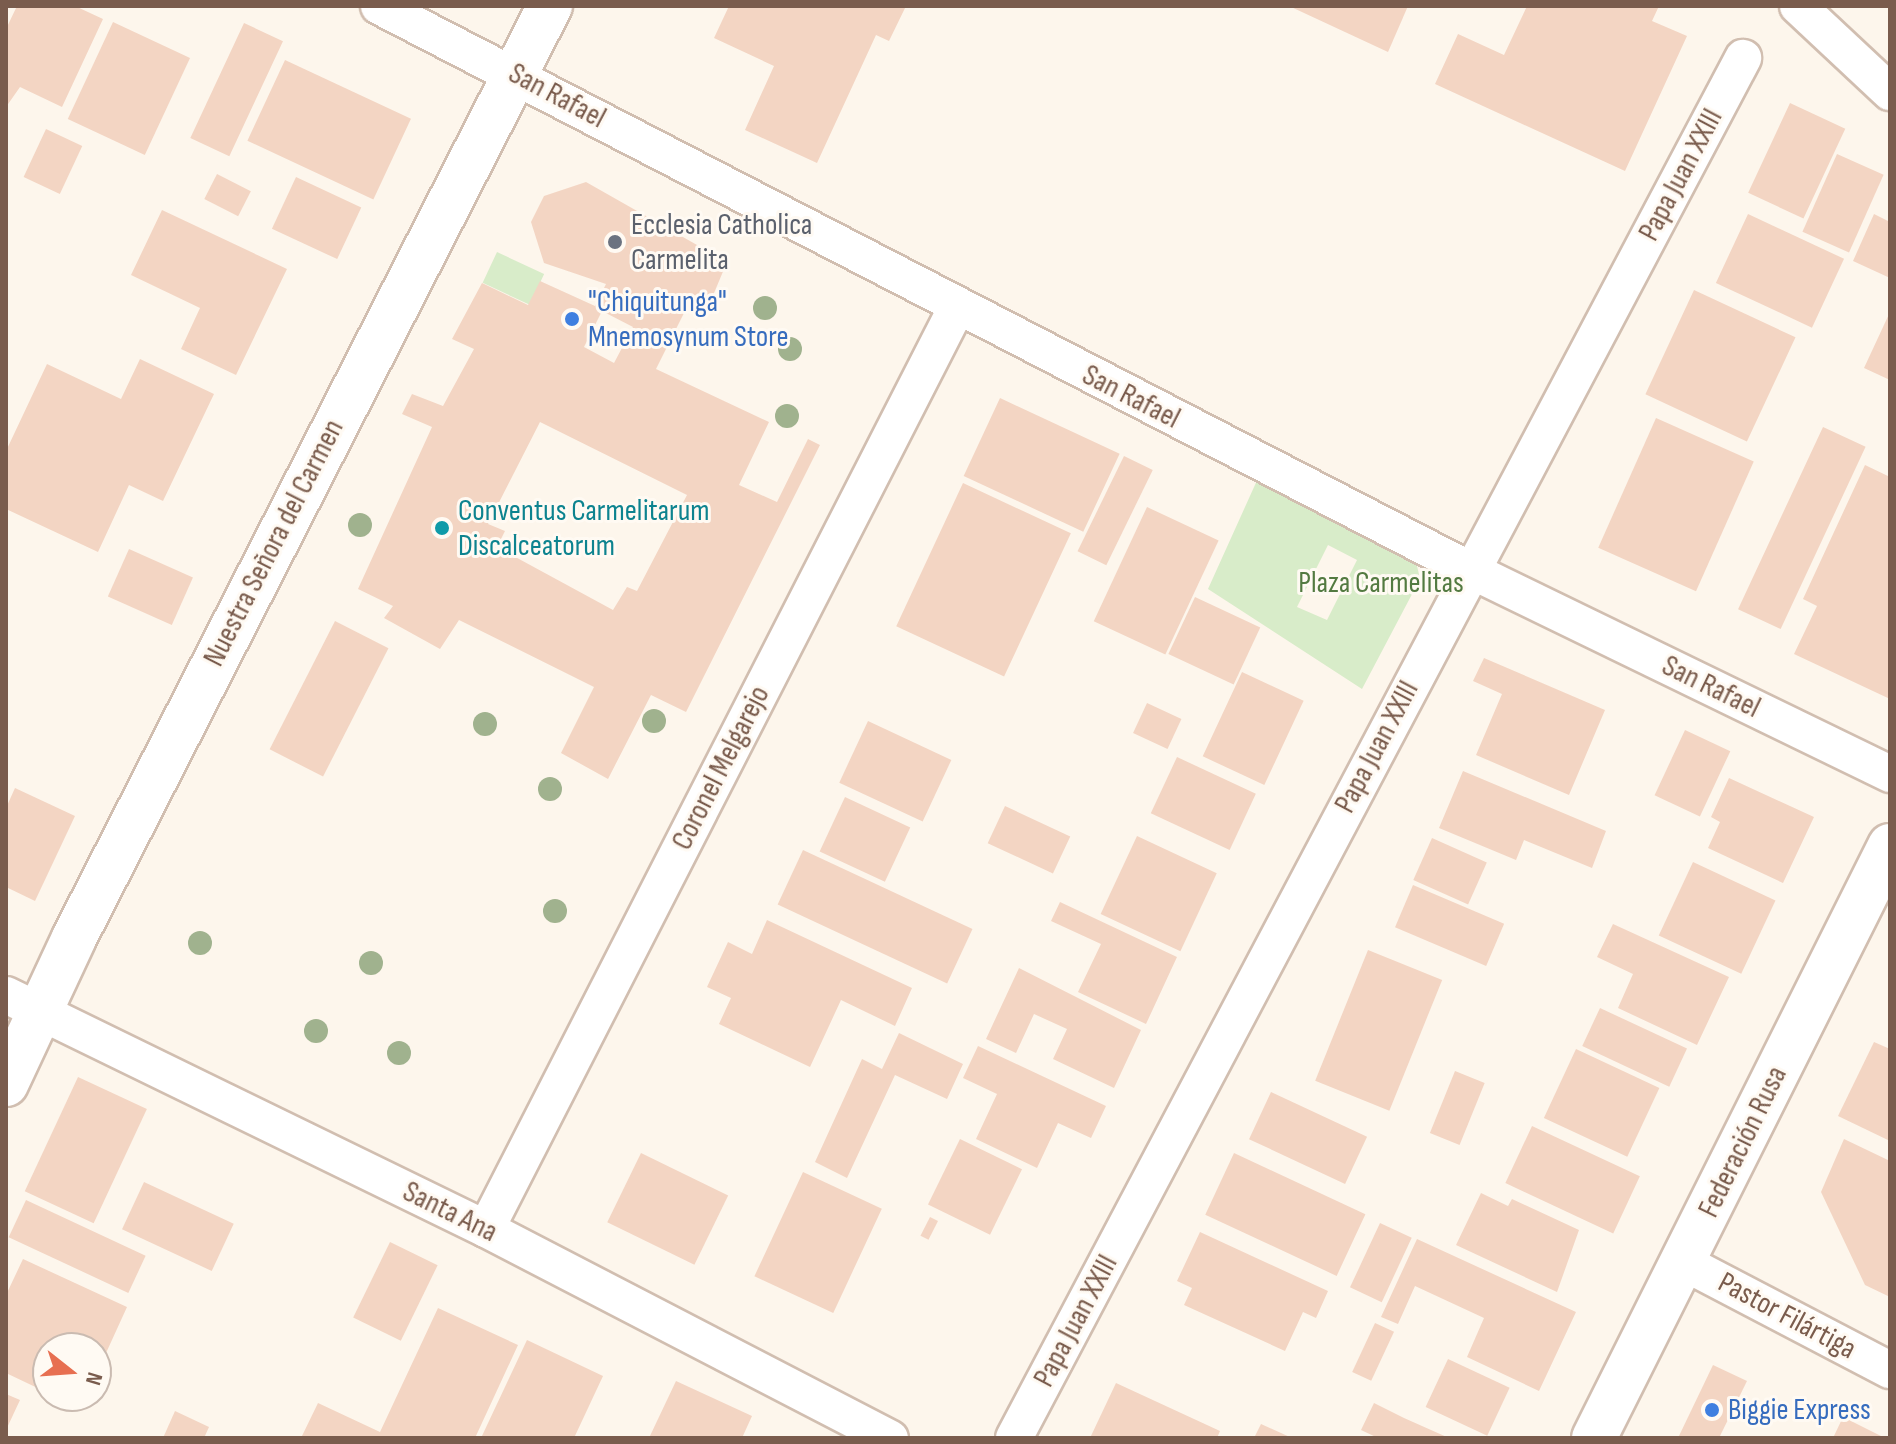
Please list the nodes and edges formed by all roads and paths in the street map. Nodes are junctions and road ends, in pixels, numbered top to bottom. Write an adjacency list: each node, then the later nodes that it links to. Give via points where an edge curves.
1 (379, 6): 5 (street, San Rafael)
2 (550, 6): 5 (street, Nuestra Señora del Carmen)
3 (1798, 6): 6 (street)
4 (1743, 58): 8 (street, Papa Juan XXIII)
5 (513, 72): 7 (street, San Rafael); 11 (street, Nuestra Señora del Carmen)
6 (1890, 92)
7 (957, 307): 8 (street, San Rafael); 13 (street, Coronel Melgarejo)
8 (1470, 570): 9 (street, San Rafael); 17 (street, Papa Juan XXIII)
9 (1890, 774)
10 (1890, 846): 14 (street, Federación Rusa)
11 (23, 1003): 12 (street, Nuestra Señora del Carmen); 13 (street, Santa Ana)
12 (6, 1084)
13 (486, 1229): 16 (street, Santa Ana)
14 (1683, 1262): 15 (street, Pastor Filártiga); 18 (street, Federación Rusa)
15 (1890, 1370)
16 (890, 1438)
17 (1014, 1438)
18 (1594, 1438)

